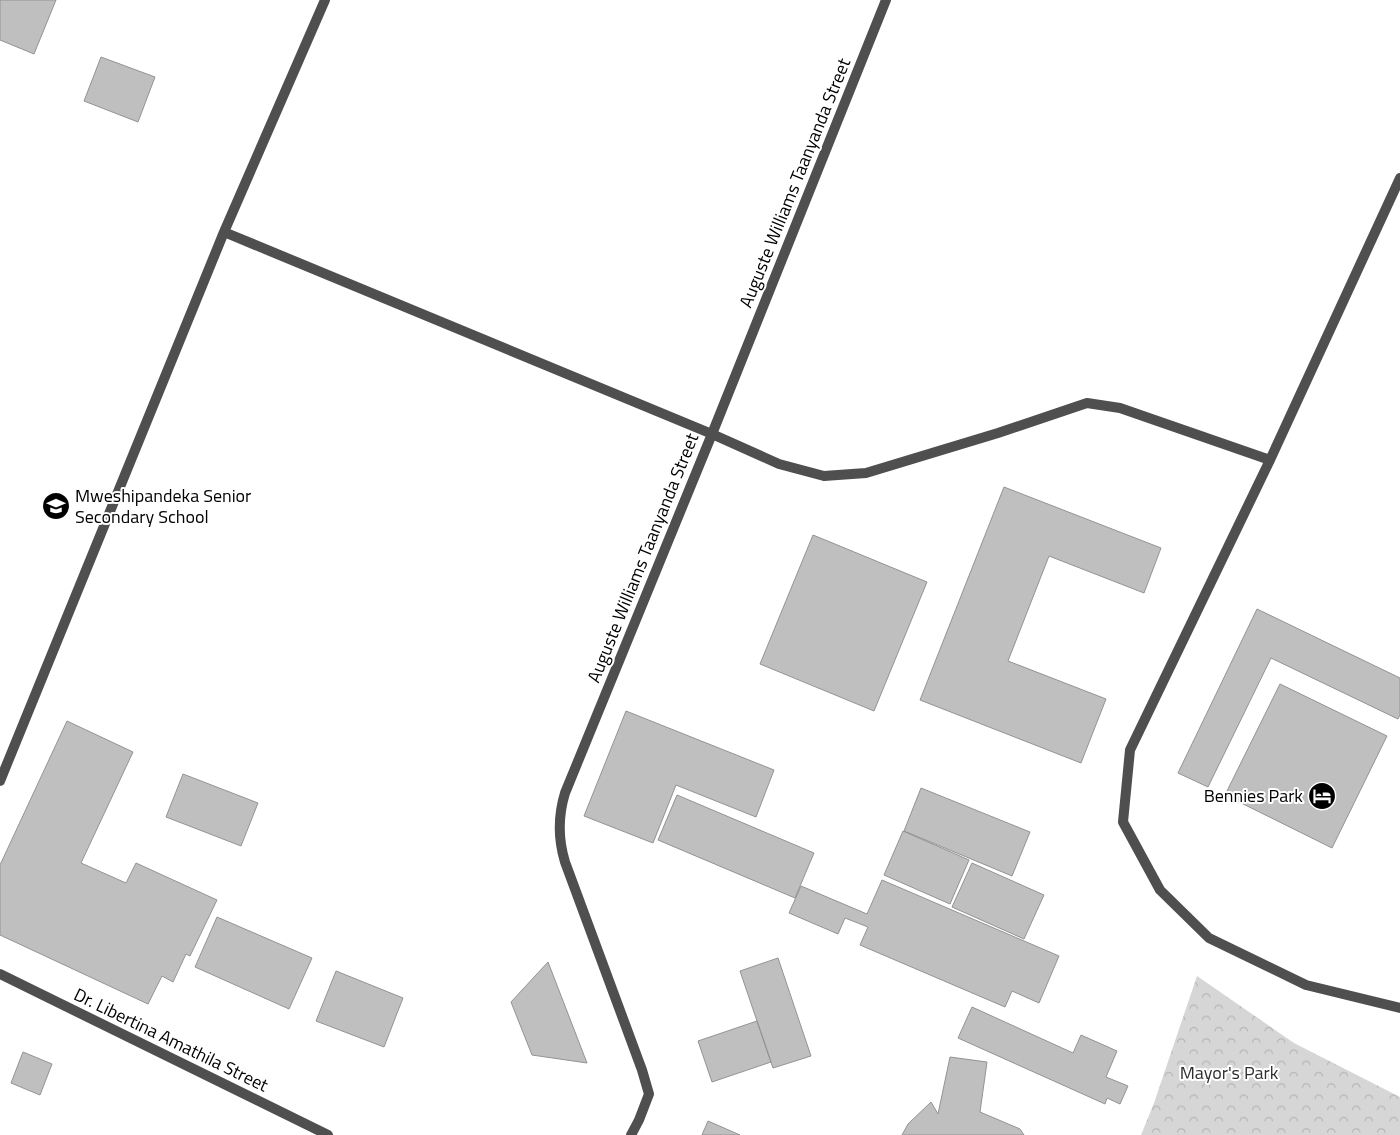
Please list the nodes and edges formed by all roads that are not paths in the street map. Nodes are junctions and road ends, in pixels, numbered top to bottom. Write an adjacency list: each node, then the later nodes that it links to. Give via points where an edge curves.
1 (325, 0): 4 (street)
2 (886, 0): 5 (street, Auguste Williams Taanyanda Street)
3 (1400, 178): 6 (street)
4 (224, 232): 5 (street); 7 (street)
5 (712, 434): 6 (street, via 779,464 824,476 866,473 1087,403 1120,408); 11 (street, Auguste Williams Taanyanda Street, via 560,811 560,846 564,862 642,1070 648,1094)
6 (1270, 460): 9 (street, via 1130,750 1123,822 1160,890 1209,938 1306,985)
7 (0, 780)
8 (0, 974): 10 (street, Dr. Libertina Amathila Street)
9 (1400, 1008)
10 (326, 1135)
11 (631, 1135)

